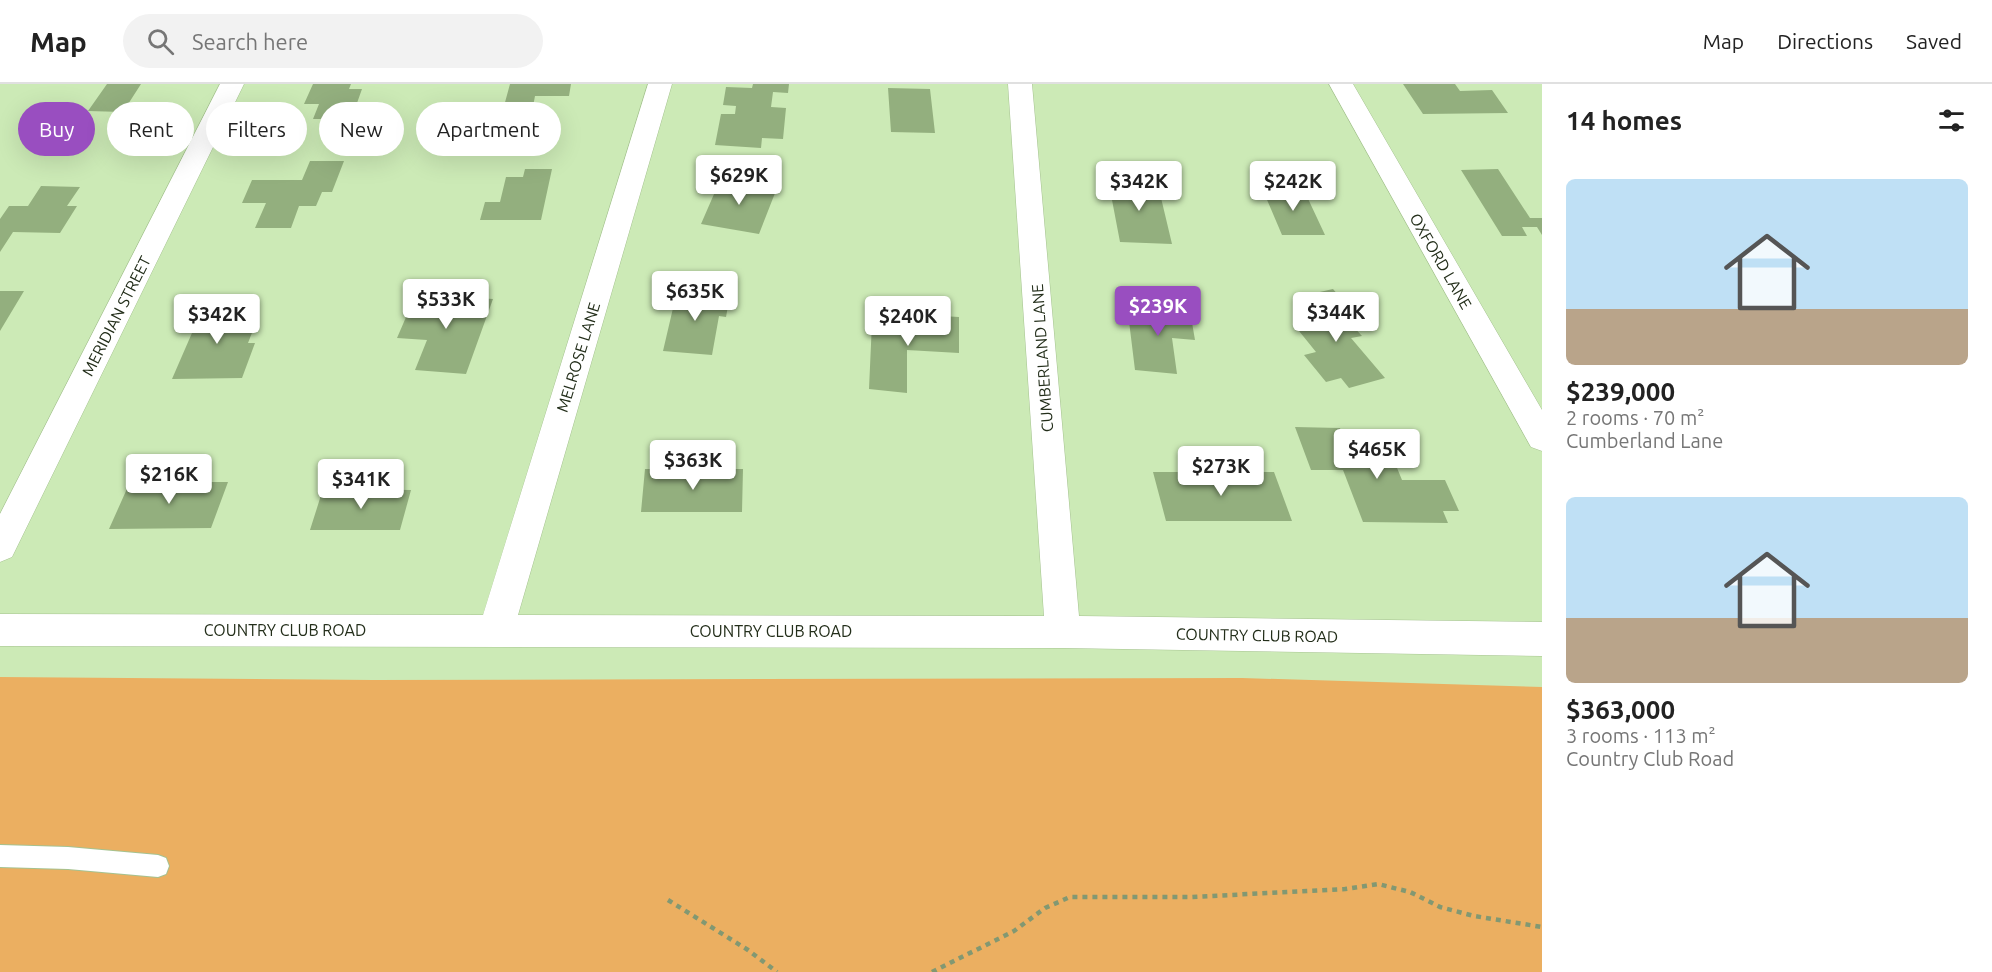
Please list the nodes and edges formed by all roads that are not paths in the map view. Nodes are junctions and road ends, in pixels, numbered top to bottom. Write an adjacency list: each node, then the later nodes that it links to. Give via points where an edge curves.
1 (232, 84): 6 (street, MERIDIAN STREET)
2 (660, 84): 8 (street, MELROSE LANE)
3 (1020, 84): 9 (street, CUMBERLAND LANE)
4 (1341, 84): 5 (street, OXFORD LANE)
5 (1542, 438)
6 (0, 547)
7 (0, 630): 8 (street, COUNTRY CLUB ROAD)
8 (496, 631): 9 (street, COUNTRY CLUB ROAD)
9 (1063, 632): 10 (street, COUNTRY CLUB ROAD)
10 (1542, 639)
11 (0, 856): 12 (lane)
12 (158, 866)

